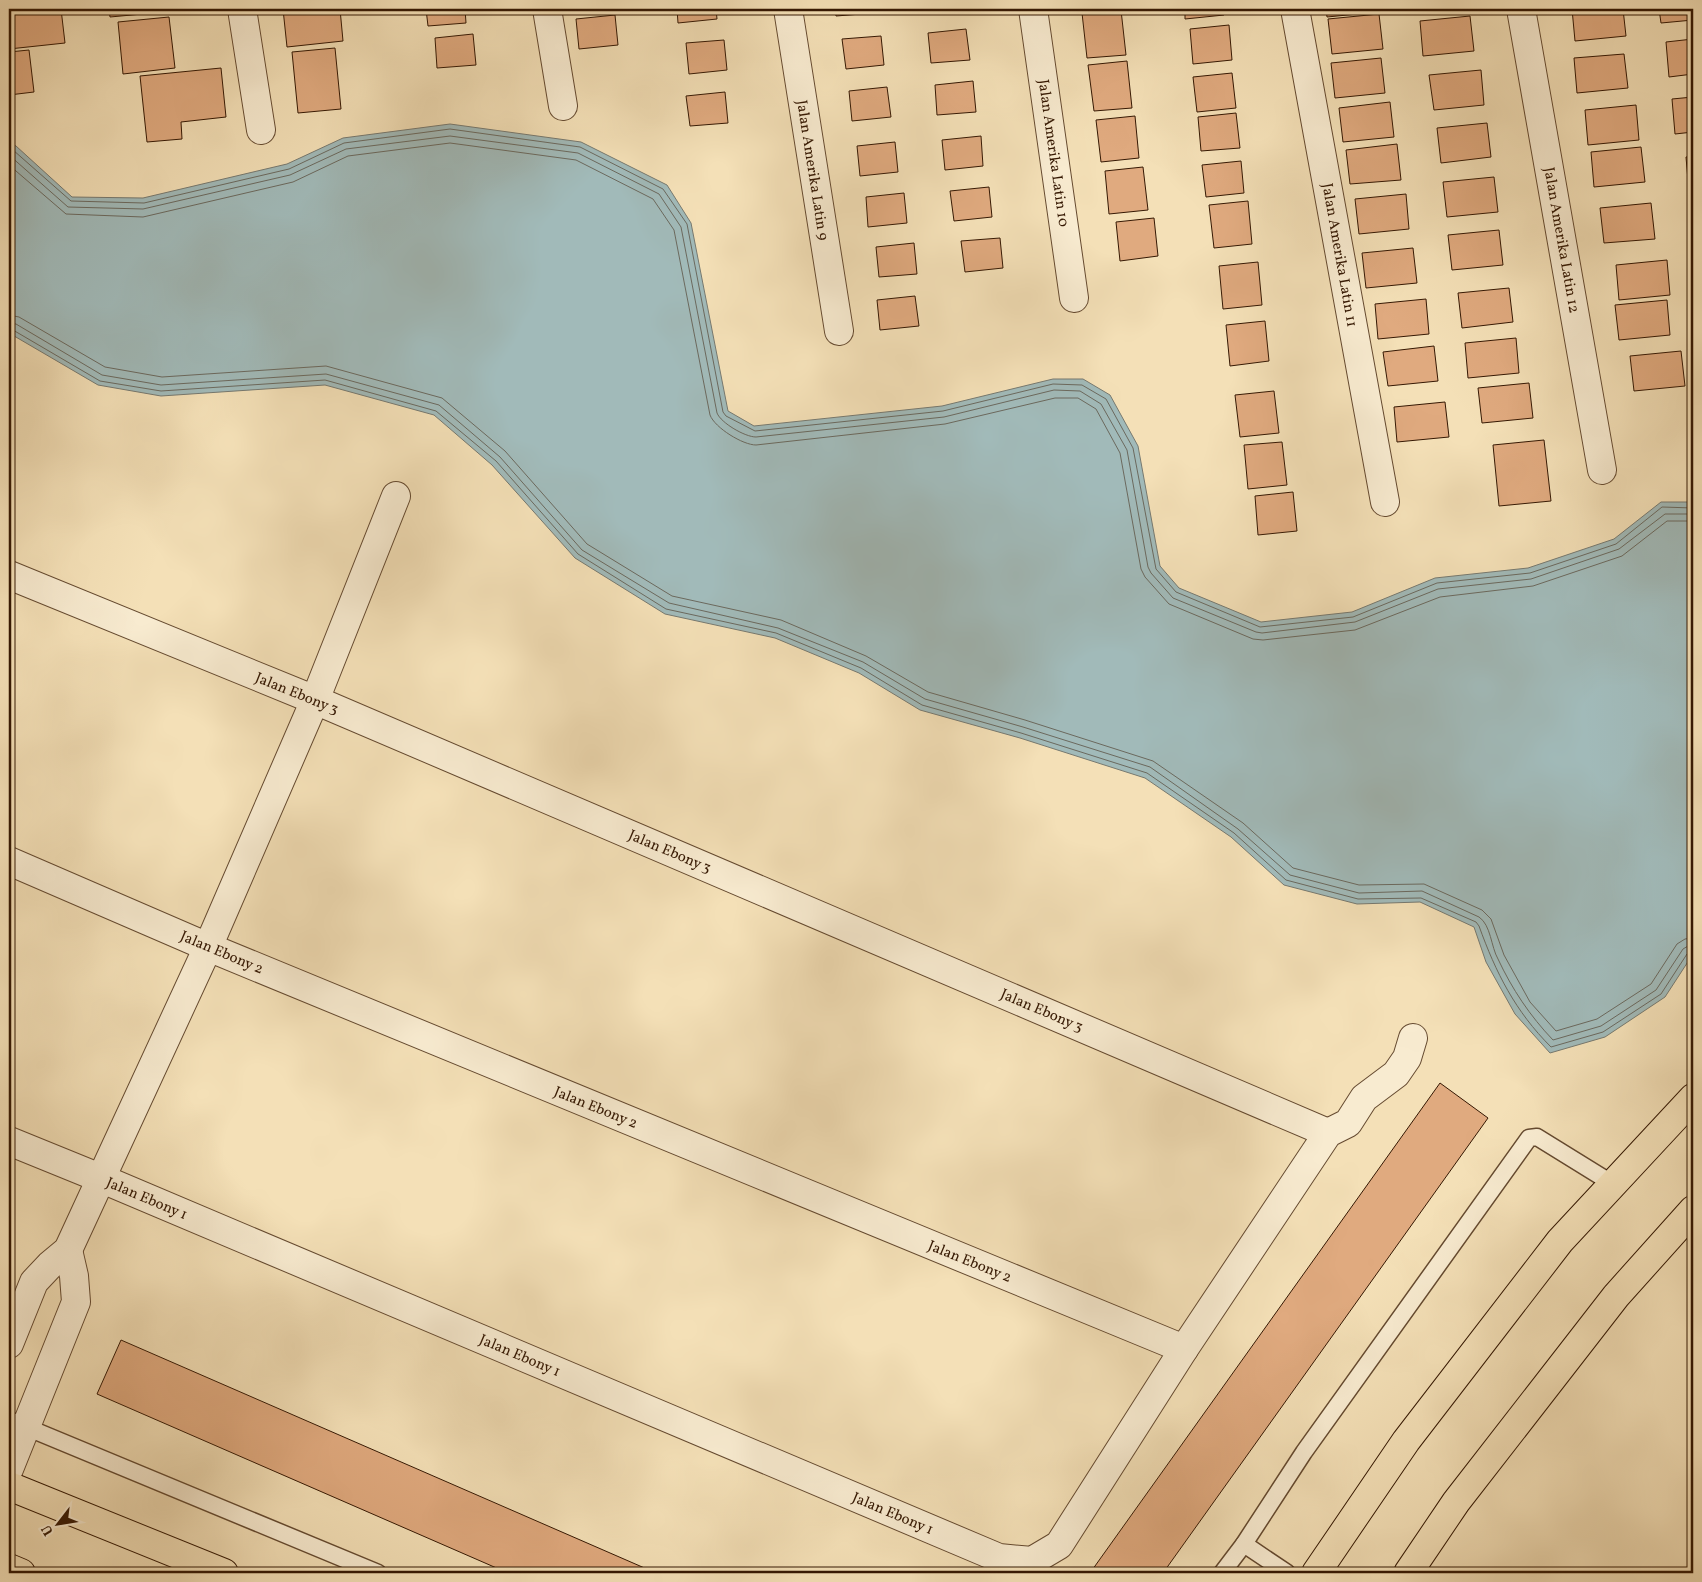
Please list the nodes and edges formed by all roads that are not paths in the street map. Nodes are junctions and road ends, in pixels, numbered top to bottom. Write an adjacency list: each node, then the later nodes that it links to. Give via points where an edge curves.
1 (242, 9): 8 (street)
2 (547, 9): 7 (street)
3 (788, 9): 10 (street, Jalan Amerika Latin 9)
4 (1033, 9): 9 (street, Jalan Amerika Latin 10)
5 (1294, 9): 13 (street, Jalan Amerika Latin 11)
6 (1521, 9): 11 (street, Jalan Amerika Latin 12)
7 (563, 106)
8 (261, 130)
9 (1074, 298)
10 (839, 331)
11 (1602, 470)
12 (396, 496): 15 (street)
13 (1385, 502)
14 (9, 575): 15 (street, Jalan Ebony 3)
15 (315, 700): 17 (street); 20 (street, Jalan Ebony 3)
16 (9, 861): 17 (street, Jalan Ebony 2)
17 (208, 947): 22 (street); 27 (street, Jalan Ebony 2)
18 (1413, 1038): 20 (street, via 1407,1058 1396,1074 1364,1098 1348,1123)
19 (1693, 1098): 23 (main road)
20 (1328, 1133): 27 (street)
21 (9, 1142): 22 (street, Jalan Ebony 1)
22 (100, 1178): 25 (street); 27 (street, Jalan Ebony 1, via 999,1558 1032,1562 1059,1545)
23 (1613, 1184): 31 (lane, via 1537,1138 1529,1138 1304,1452); 38 (main road, via 1560,1241 1412,1433)
24 (1693, 1210): 39 (main road, via 1616,1296 1456,1502)
25 (68, 1250): 26 (street, via 34,1282); 28 (street, via 76,1302)
26 (9, 1344)
27 (1184, 1349)
28 (17, 1424): 29 (street); 35 (lane)
29 (9, 1469)
30 (9, 1486): 34 (main road)
31 (1244, 1544): 36 (lane); 37 (lane)
32 (9, 1568): 33 (main road)
33 (21, 1573)
34 (224, 1573)
35 (378, 1573)
36 (1222, 1573)
37 (1287, 1573)
38 (1316, 1573)
39 (1408, 1573)

